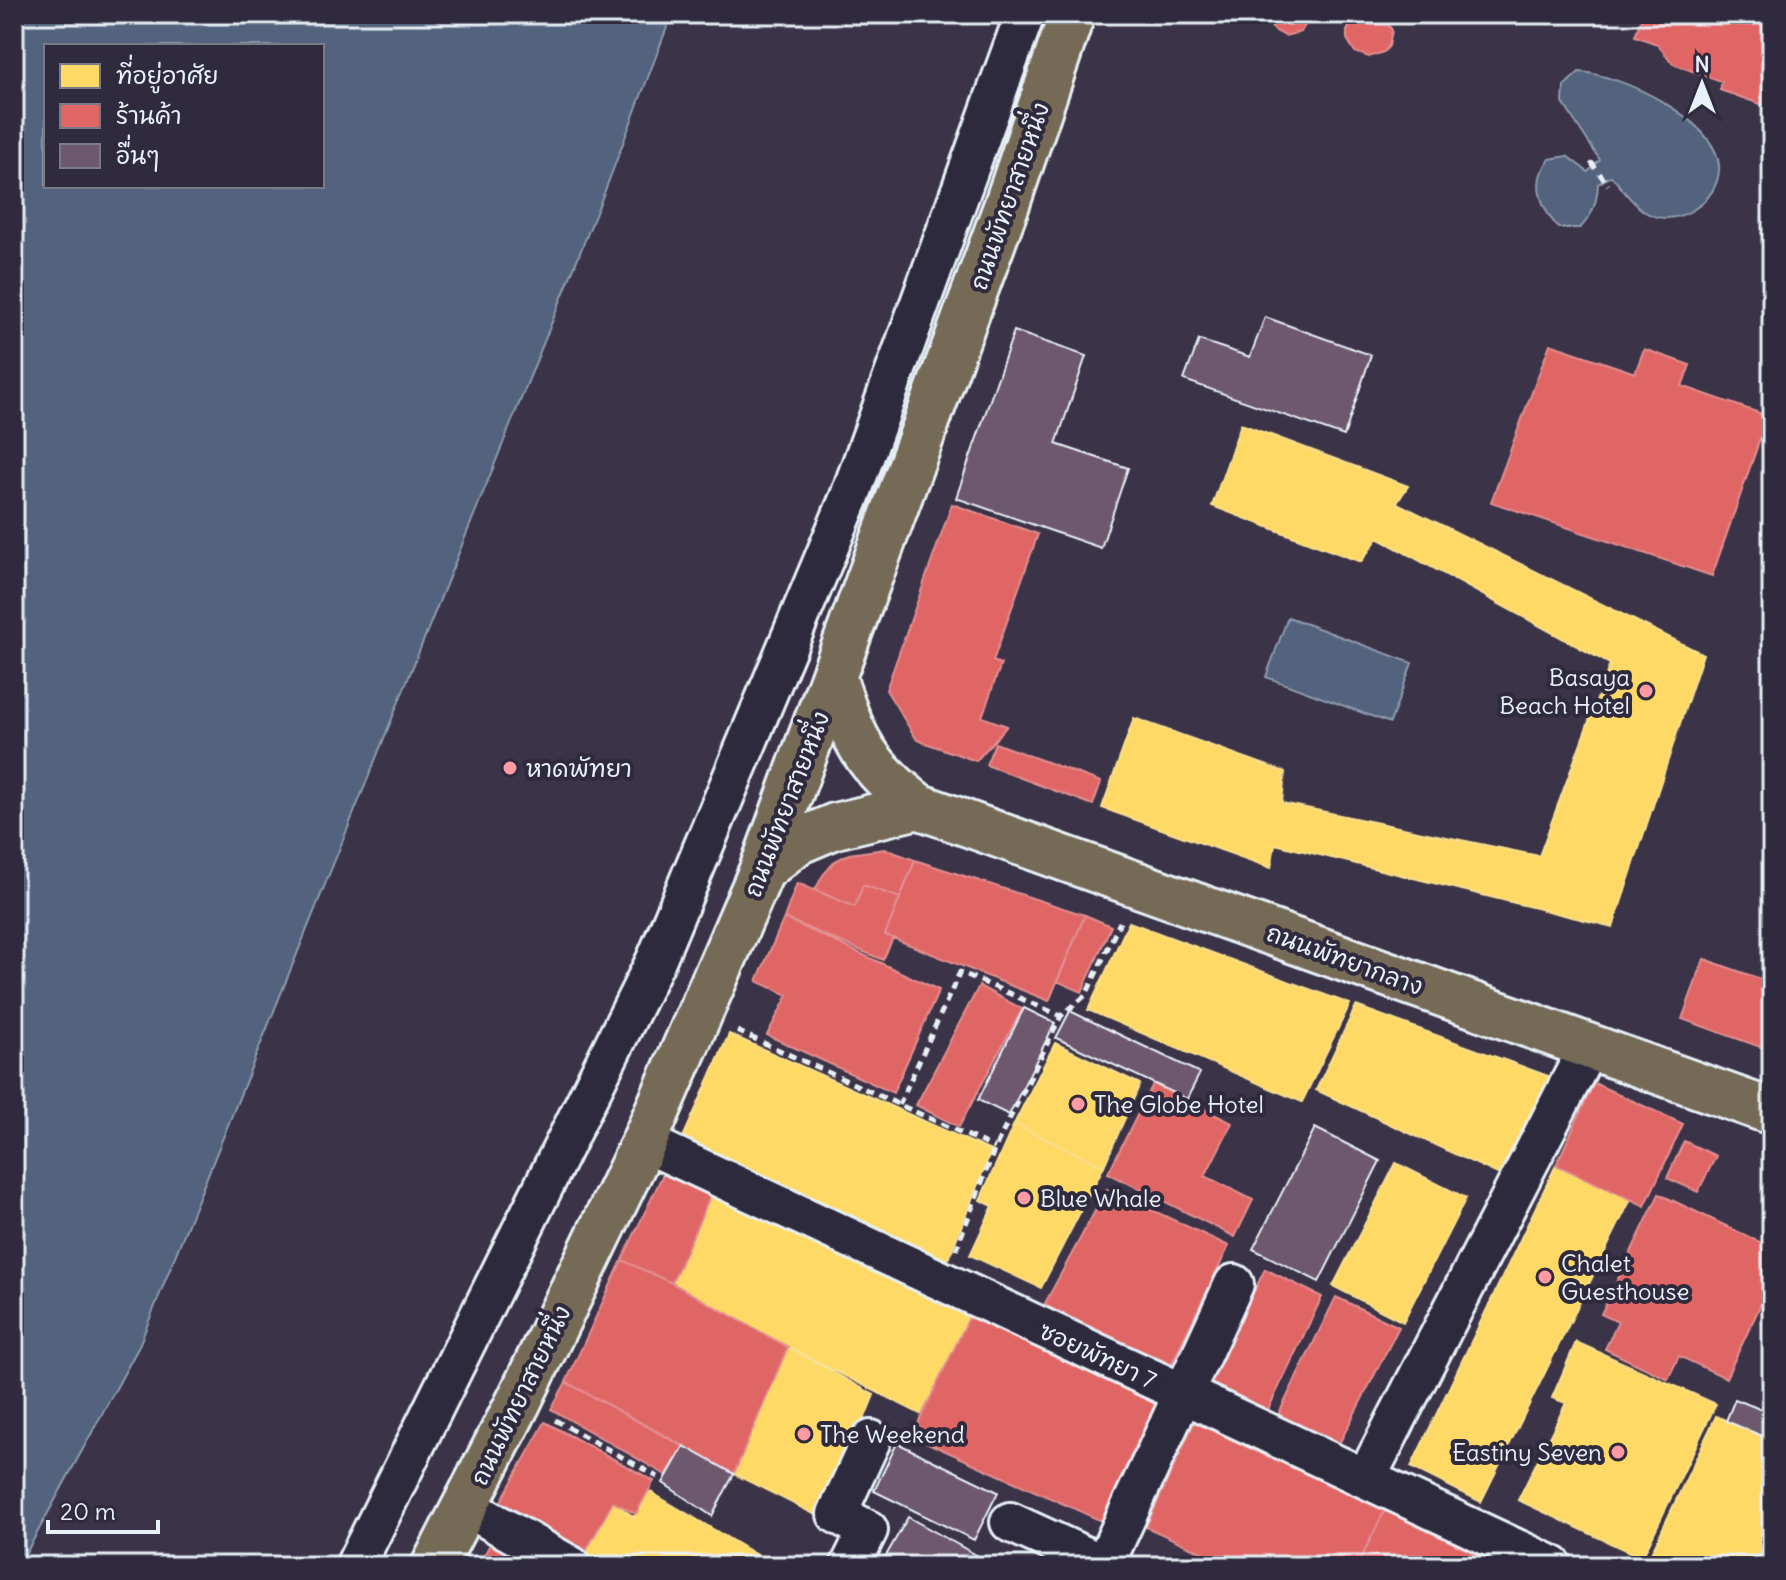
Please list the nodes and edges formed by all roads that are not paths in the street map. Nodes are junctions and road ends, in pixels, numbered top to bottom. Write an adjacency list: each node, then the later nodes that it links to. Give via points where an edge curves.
1 (1025, 14): 16 (street, via 849,499 656,960)
2 (1072, 14): 3 (main road, ถนนพัทยาสายหนึ่ง)
3 (834, 679): 4 (main road, ถนนพัทยากลาง, via 849,728 865,755); 5 (main road, ถนนพัทยาสายหนึ่ง)
4 (918, 806): 5 (main road, via 835,826 797,842); 6 (main road, ถนนพัทยากลาง)
5 (762, 870): 8 (main road, ถนนพัทยาสายหนึ่ง)
6 (1589, 1046): 7 (main road, ถนนพัทยากลาง); 12 (street)
7 (1772, 1112)
8 (644, 1142): 10 (street, ซอยพัทยา 7); 13 (main road, ถนนพัทยาสายหนึ่ง)
9 (1234, 1284): 10 (street)
10 (1184, 1396): 12 (street, ซอยพัทยา 7); 15 (street)
11 (871, 1440): 19 (street, via 837,1514 868,1530)
12 (1366, 1478): 20 (street, ซอยพัทยา 7)
13 (465, 1506): 17 (main road, ถนนพัทยาสายหนึ่ง); 18 (street)
14 (1010, 1522): 15 (street)
15 (1105, 1565)
16 (355, 1566)
17 (434, 1566)
18 (571, 1566)
19 (850, 1566)
20 (1553, 1566)

